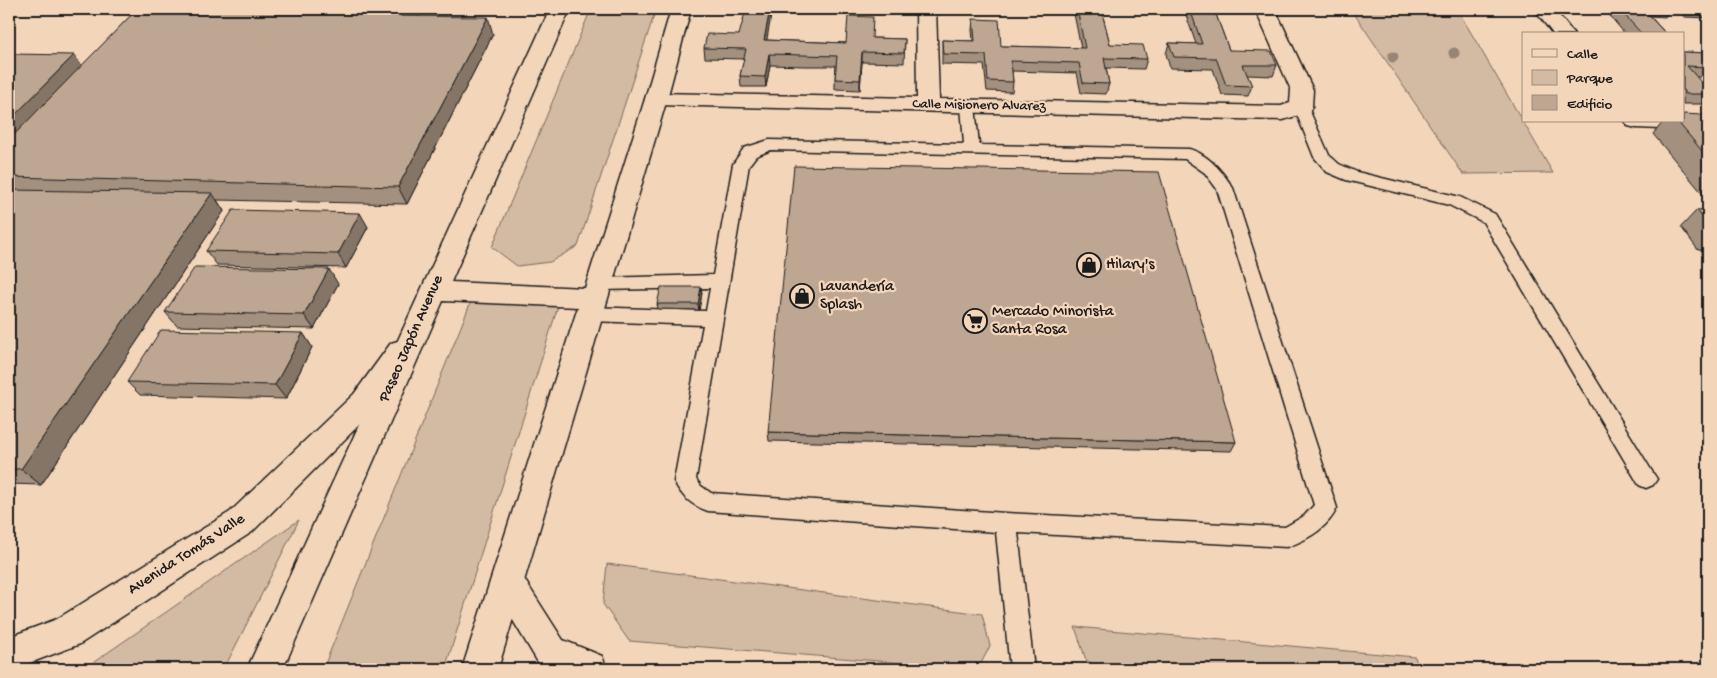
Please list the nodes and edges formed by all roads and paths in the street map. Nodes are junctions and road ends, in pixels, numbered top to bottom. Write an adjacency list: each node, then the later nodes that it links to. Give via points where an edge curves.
1 (560, 9): 15 (main road, Paseo Japón Avenue)
2 (681, 9): 7 (main road)
3 (926, 9): 8 (main road)
4 (1265, 9): 10 (main road, via 1302,90)
5 (1544, 9): 6 (main road)
6 (1562, 32)
7 (656, 99): 8 (main road, Calle Misionero Alvarez); 16 (main road)
8 (928, 105): 9 (main road, Calle Misionero Alvarez)
9 (968, 106): 10 (main road, Calle Misionero Alvarez, via 1283,113); 13 (lane)
10 (1301, 107): 19 (lane, via 1322,157 1333,168 1352,176 1454,201 1488,218)
11 (1636, 122): 12 (main road)
12 (1708, 124)
13 (972, 148): 14 (lane, via 769,145 750,152 741,164); 20 (lane, via 1189,154 1211,169 1225,188 1326,508 1312,523 1287,537)
14 (721, 281): 16 (lane); 17 (lane)
15 (434, 291): 16 (main road); 18 (main road, Paseo Japón Avenue)
16 (594, 299): 17 (lane); 21 (main road)
17 (714, 318): 20 (lane, via 686,481 693,493 708,502)
18 (417, 329): 22 (main road, Avenida Tomás Valle, via 364,402 241,522 68,632); 23 (main road, Paseo Japón Avenue)
19 (1646, 479)
20 (1006, 523): 26 (lane)
21 (507, 582): 24 (main road); 25 (main road, via 551,652)
22 (9, 654)
23 (265, 669)
24 (480, 669)
25 (589, 669)
26 (1022, 669)

